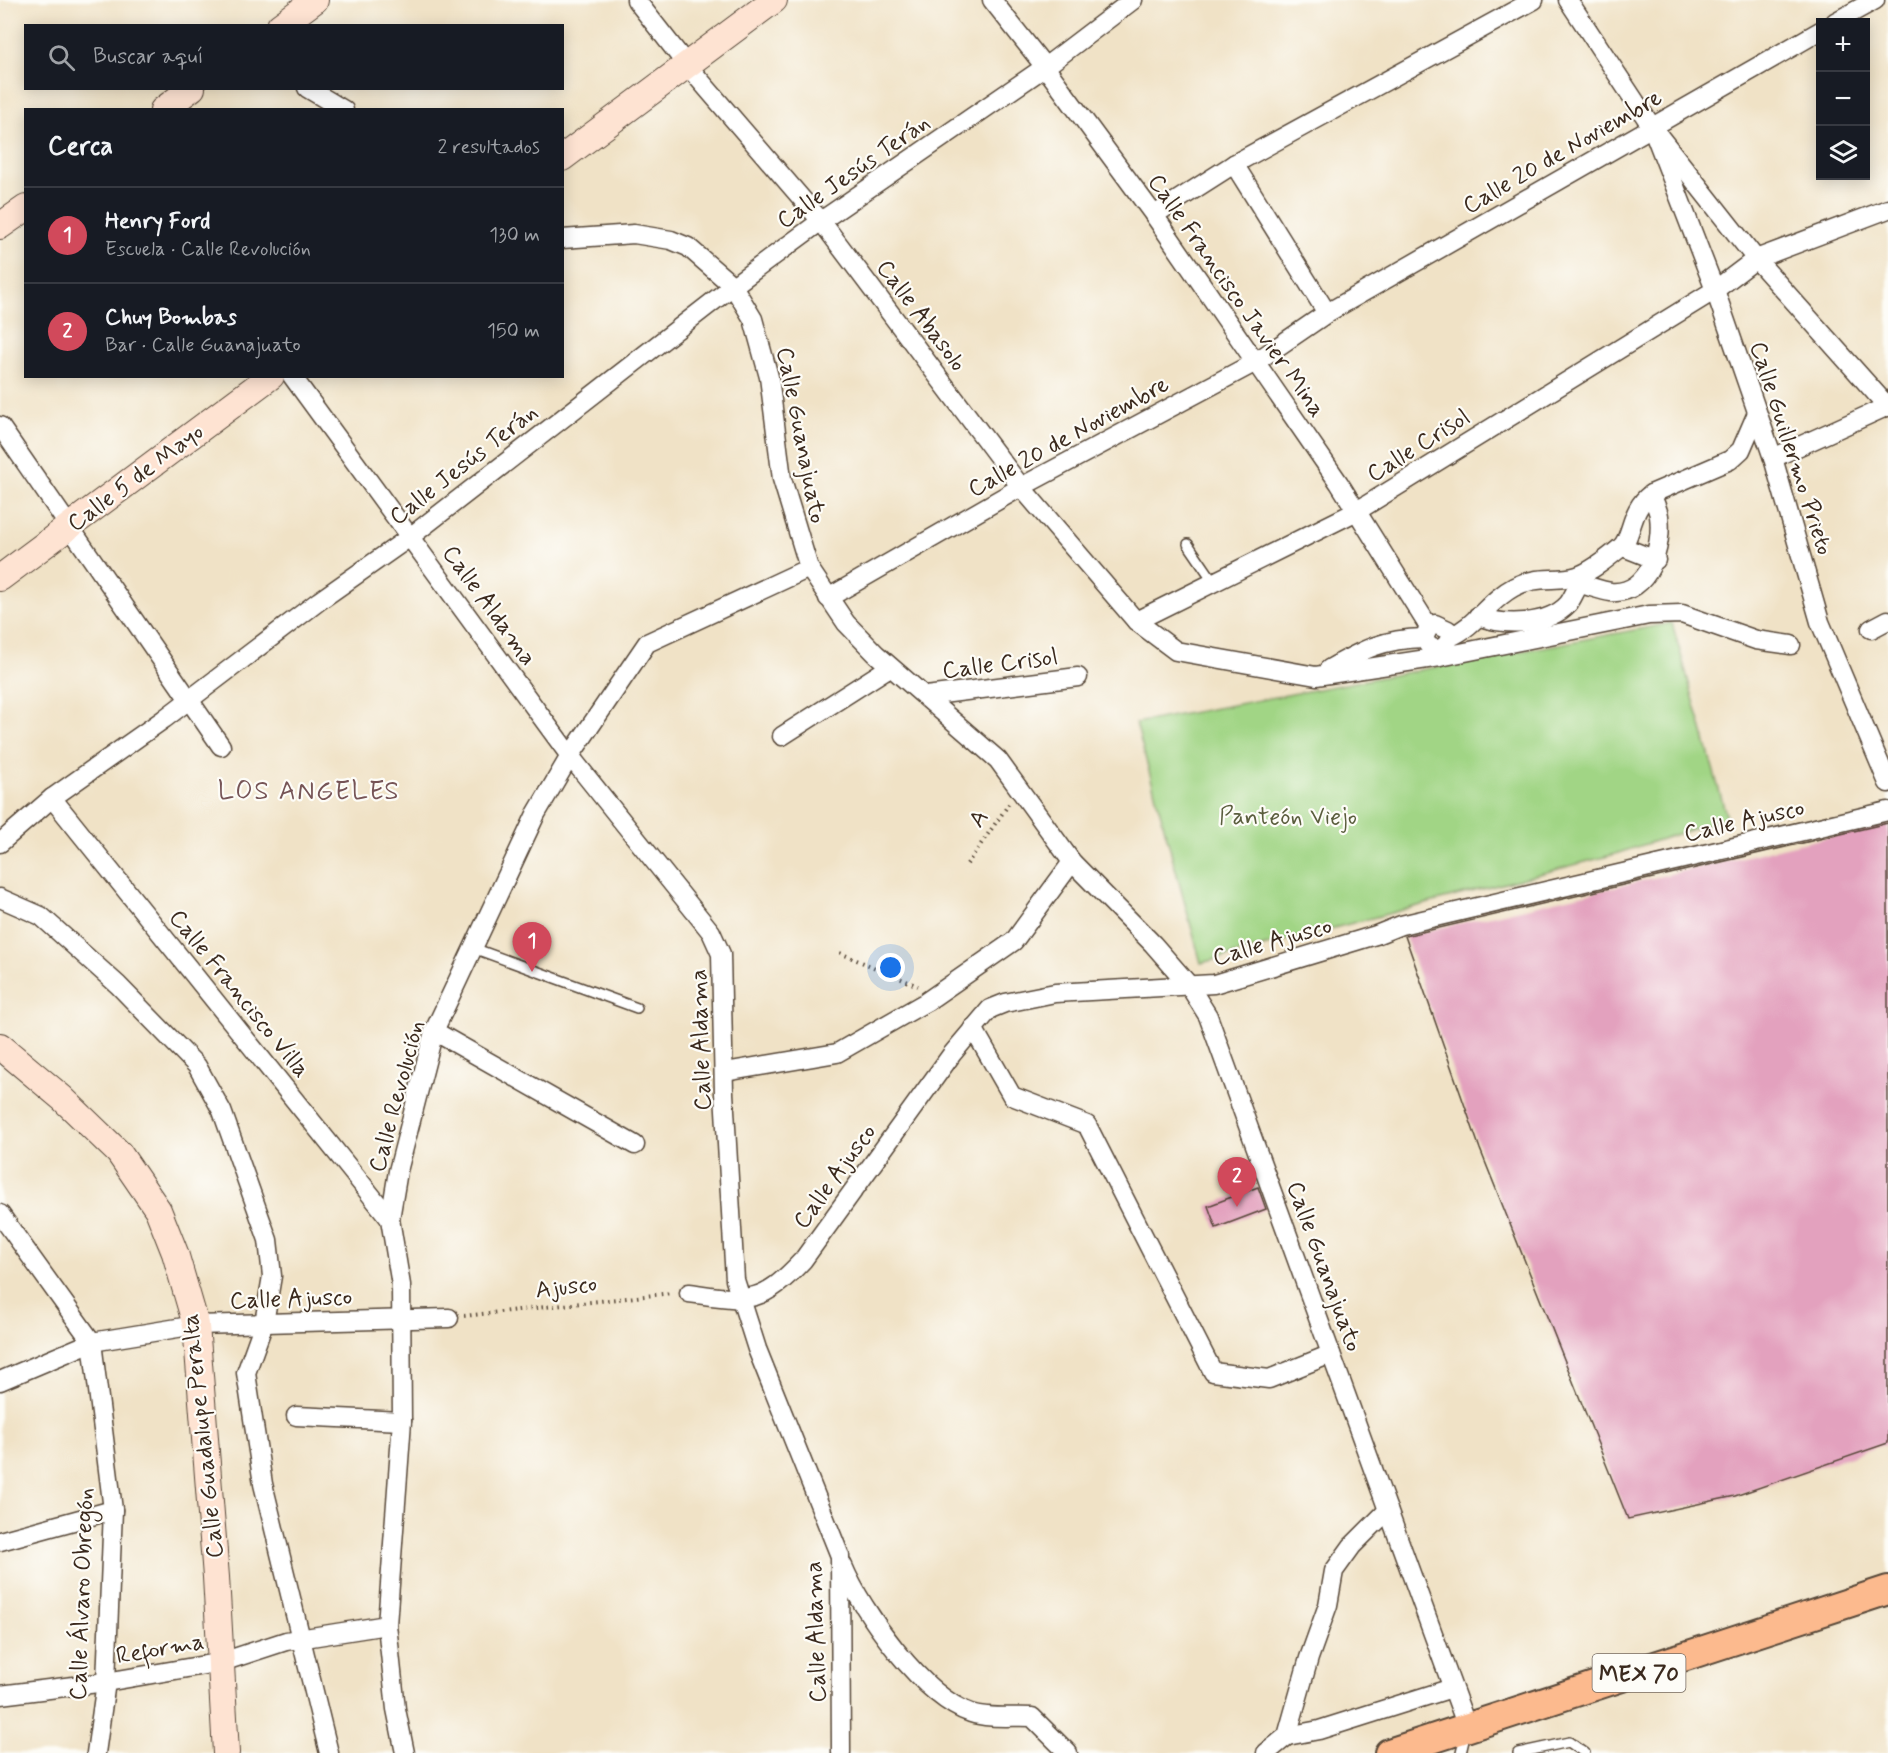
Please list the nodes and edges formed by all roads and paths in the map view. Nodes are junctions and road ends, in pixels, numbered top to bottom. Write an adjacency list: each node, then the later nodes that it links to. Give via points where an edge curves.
1 (315, 0): 10 (street)
2 (636, 0): 12 (street, Calle Abasolo)
3 (774, 0): 12 (street)
4 (992, 0): 13 (street, Calle Francisco Javier Mina)
5 (1133, 0): 13 (street, Calle Jesús Terán)
6 (1534, 0): 20 (street)
7 (1568, 0): 18 (street)
8 (1875, 0): 9 (street)
9 (1842, 18)
10 (283, 24)
11 (1816, 34): 18 (street, Calle 20 de Noviembre)
12 (686, 64): 19 (street); 24 (street, Calle Abasolo)
13 (1045, 67): 23 (street, Calle Francisco Javier Mina); 24 (street, Calle Jesús Terán)
14 (189, 90): 16 (street)
15 (310, 90): 17 (street)
16 (164, 108)
17 (341, 108)
18 (1652, 127): 27 (street); 29 (street, Calle Guillermo Prieto); 30 (street, Calle 20 de Noviembre)
19 (564, 156)
20 (1234, 164): 23 (street); 30 (street)
21 (24, 209): 25 (street)
22 (1888, 209): 27 (street, Calle Crisol)
23 (1154, 215): 31 (street, Calle Francisco Javier Mina)
24 (821, 222): 28 (street, Calle Jesús Terán); 38 (street, Calle Abasolo)
25 (0, 226)
26 (564, 239): 28 (street, Calle Guanajuato, via 634,234 671,240 688,247)
27 (1756, 259): 29 (street, Calle Crisol); 34 (street)
28 (733, 286): 42 (street, Calle Jesús Terán); 46 (street, Calle Guanajuato, via 753,319 769,377 782,479)
29 (1715, 290): 35 (street, Calle Guillermo Prieto); 40 (street, Calle Crisol)
30 (1328, 312): 31 (street, Calle 20 de Noviembre)
31 (1254, 363): 38 (street, Calle 20 de Noviembre); 40 (street, Calle Francisco Javier Mina)
32 (268, 378): 41 (street, Calle 5 de Mayo)
33 (293, 378): 42 (street, Calle Aldama)
34 (1888, 406): 37 (street)
35 (1757, 413): 37 (street, Calle Guillermo Prieto); 39 (street, via 1741,450 1730,460)
36 (0, 426): 41 (street)
37 (1773, 458): 65 (street, Calle Guillermo Prieto, via 1820,622)
38 (1021, 487): 50 (street, Calle 20 de Noviembre); 53 (street, Calle Abasolo)
39 (1651, 494): 44 (street, via 1640,502); 45 (street, via 1659,515)
40 (1357, 511): 49 (street, Calle Crisol); 55 (street, Calle Francisco Javier Mina)
41 (71, 525): 47 (street, Calle 5 de Mayo); 61 (street)
42 (410, 537): 61 (street, Calle Jesús Terán); 64 (street, Calle Aldama)
43 (1188, 544): 49 (lane)
44 (1623, 547): 45 (street); 48 (street)
45 (1656, 560): 48 (street, via 1643,579 1629,589 1612,592)
46 (809, 568): 50 (street, Calle Guanajuato); 64 (street, Calle Revolución, via 647,643)
47 (0, 578)
48 (1579, 580): 51 (street, via 1543,577 1516,586 1497,597); 51 (street, via 1568,604 1554,614 1514,623 1493,622)
49 (1214, 582): 53 (street, Calle Crisol)
50 (828, 598): 57 (street, Calle Guanajuato)
51 (1478, 616): 55 (street, via 1464,631 1450,637 1442,625)
52 (1888, 620): 54 (street)
53 (1136, 621): 58 (street, Calle Abasolo, via 1176,651)
54 (1871, 629)
55 (1426, 633): 58 (street, via 1365,649)
56 (1791, 645): 58 (street, via 1756,640 1682,614 1648,615 1440,657)
57 (890, 668): 60 (street, Calle Guanajuato); 62 (street)
58 (1317, 676)
59 (1078, 677): 60 (street, Calle Crisol)
60 (926, 696): 66 (street, Calle Guanajuato, via 998,760)
61 (191, 699): 63 (street); 67 (street, Calle Jesús Terán)
62 (782, 736)
63 (221, 746)
64 (570, 756): 73 (street, Calle Revolución, via 536,814); 81 (street, Calle Aldama, via 711,932 722,954)
65 (1888, 783)
66 (1018, 791): 70 (street, Calle Guanajuato); 71 (path, A)
67 (52, 798): 69 (street, Calle Jesús Terán); 84 (street, Calle Francisco Villa)
68 (1888, 811): 75 (street, Calle Ajusco, via 1401,924 1214,984)
69 (0, 843)
70 (1072, 862): 75 (street, Calle Guanajuato); 76 (street, via 1014,941)
71 (967, 864)
72 (0, 898): 89 (street, via 41,916 197,1066 222,1111 267,1240 272,1276)
73 (474, 948): 77 (lane); 79 (street, Calle Revolución)
74 (840, 953): 76 (path)
75 (1188, 984): 78 (street, Calle Ajusco, via 1055,993 1005,1003 990,1009); 92 (street, Calle Guanajuato, via 1208,1016)
76 (938, 994): 81 (street, via 837,1053)
77 (637, 1008)
78 (973, 1028): 86 (street, Calle Ajusco, via 803,1260 767,1292); 92 (street, via 1012,1096 1087,1125 1213,1372 1269,1379)
79 (434, 1031): 82 (street); 84 (street, Calle Revolución, via 398,1171)
80 (0, 1046): 90 (street, Calle Guadalupe Peralta, via 120,1153 140,1180 158,1210 175,1252)
81 (725, 1072): 86 (street, Calle Aldama, via 735,1280)
82 (634, 1145)
83 (0, 1214): 91 (street, Calle Álvaro Obregón)
84 (390, 1219): 88 (street, Calle Revolución, via 401,1285)
85 (689, 1293): 86 (street, Calle Ajusco); 87 (path, Ajusco, via 653,1293)
86 (740, 1300): 99 (street, Calle Aldama)
87 (449, 1318): 88 (street, Calle Ajusco)
88 (402, 1319): 89 (street, Calle Ajusco); 95 (street, Calle Revolución)
89 (264, 1323): 90 (street, Calle Ajusco); 102 (street, via 246,1373 263,1484)
90 (196, 1325): 91 (street, Calle Ajusco); 103 (street, Calle Guadalupe Peralta)
91 (92, 1342): 93 (street, Calle Ajusco); 96 (street, Calle Álvaro Obregón)
92 (1331, 1354): 97 (street, Calle Guanajuato)
93 (0, 1381)
94 (296, 1416): 95 (street)
95 (402, 1421): 101 (street, Calle Revolución)
96 (112, 1510): 98 (street); 104 (street, Calle Álvaro Obregón)
97 (1388, 1510): 105 (street, Calle Guanajuato); 107 (street, via 1352,1545 1334,1571 1328,1605)
98 (0, 1541)
99 (840, 1556): 113 (street, Calle Aldama); 114 (street, via 858,1596 913,1673 939,1697 972,1714 1032,1718)
100 (1888, 1590): 108 (main road, MEX 70)
101 (387, 1625): 102 (street, Reforma); 112 (street, Calle Revolución)
102 (301, 1639): 103 (street, Reforma); 111 (street)
103 (222, 1662): 104 (street, Reforma); 110 (street, Calle Guadalupe Peralta)
104 (106, 1682): 106 (street, Reforma); 109 (street, Calle Álvaro Obregón)
105 (1452, 1688): 107 (street, via 1319,1730); 108 (street, Calle Guanajuato)
106 (0, 1695)
107 (1287, 1736): 115 (street)
108 (1464, 1740): 116 (main road, MEX 70)
109 (96, 1753)
110 (226, 1753)
111 (329, 1753)
112 (405, 1753)
113 (841, 1753)
114 (1068, 1753)
115 (1266, 1753)
116 (1389, 1753)
117 (1518, 1753): 118 (lane, via 1569,1742)
118 (1585, 1753)

